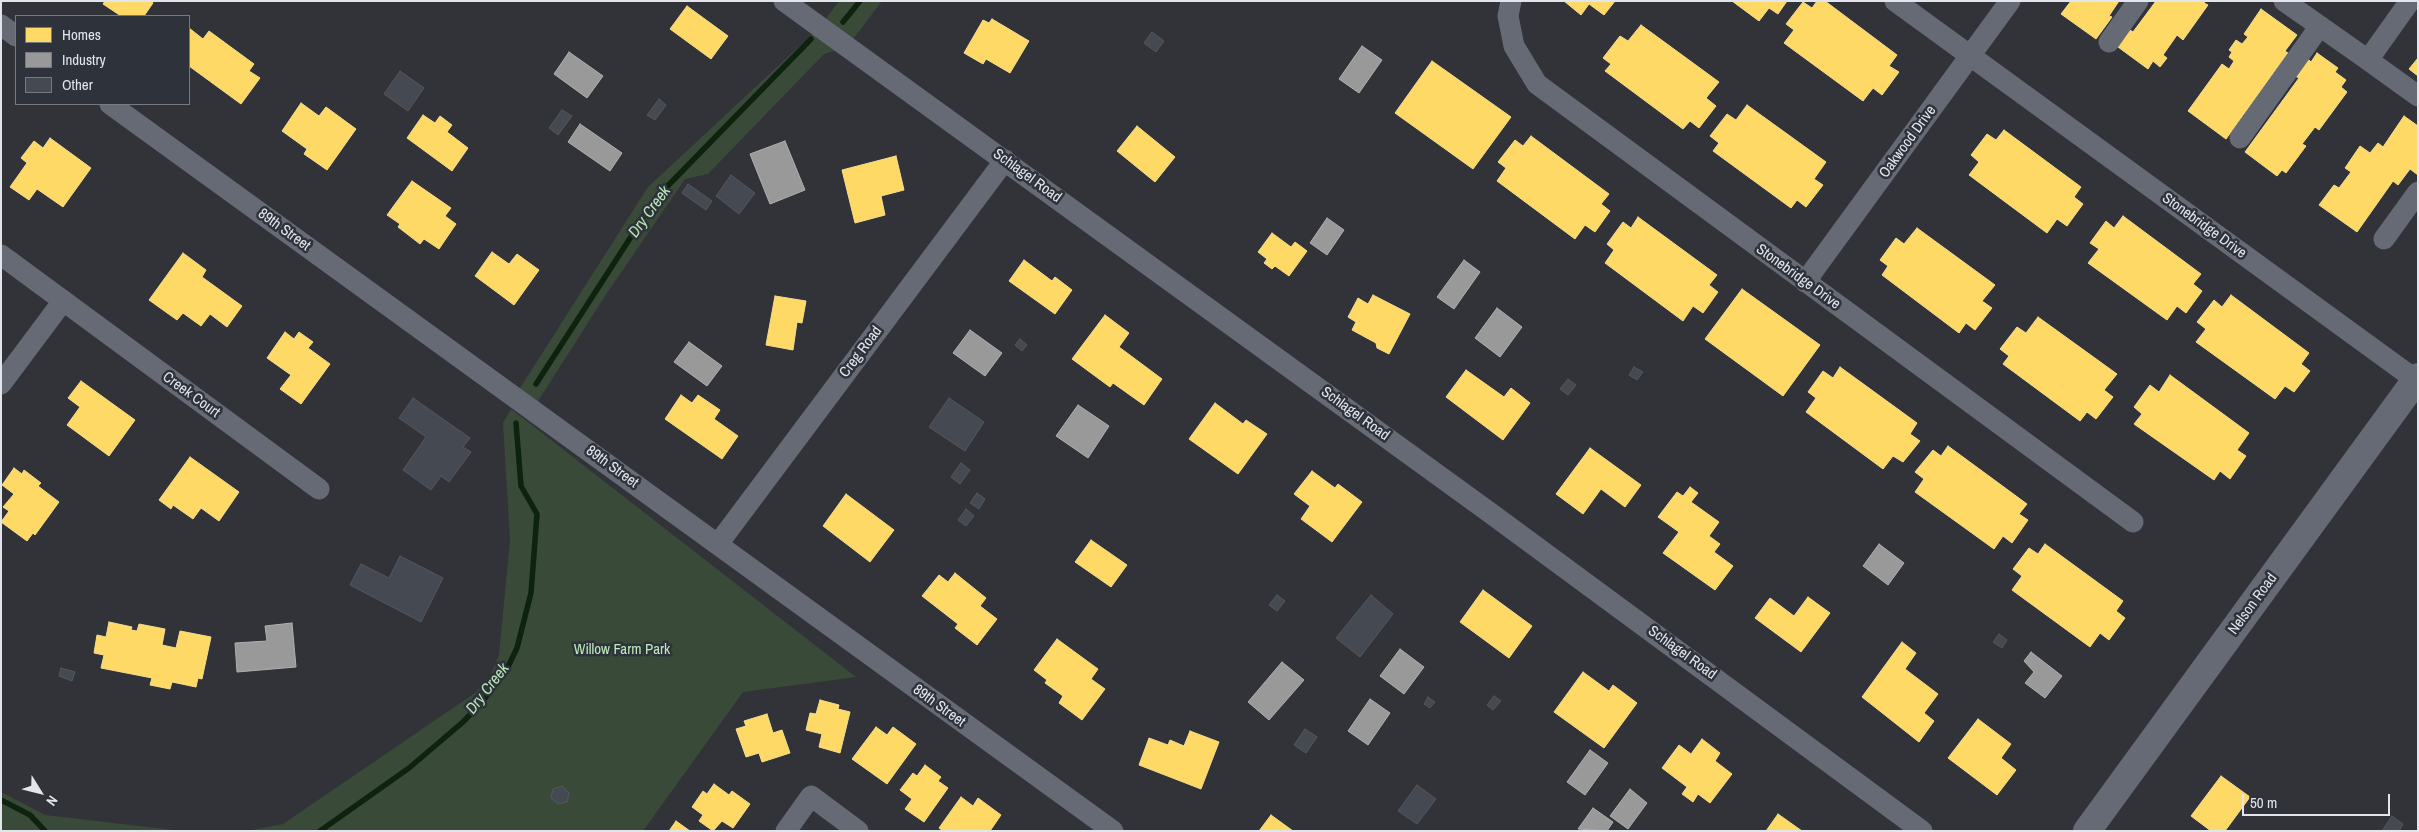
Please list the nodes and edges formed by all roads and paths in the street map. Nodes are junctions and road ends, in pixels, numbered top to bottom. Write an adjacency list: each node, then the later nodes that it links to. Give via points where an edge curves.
1 (784, 1): 17 (street, Schlagel Road)
2 (1510, 1): 21 (street, Stonebridge Drive, via 1508,16 1514,46 1537,84)
3 (1895, 1): 12 (street, Stonebridge Drive)
4 (2010, 1): 12 (street, Oakwood Drive)
5 (2138, 1): 11 (street)
6 (2284, 1): 9 (street)
7 (2410, 1): 13 (street)
8 (1, 25): 10 (street)
9 (2320, 26): 13 (street); 16 (street)
10 (15, 35)
11 (2109, 42)
12 (1970, 57): 21 (street, Oakwood Drive); 23 (street, Stonebridge Drive)
13 (2368, 60): 14 (street)
14 (2418, 96)
15 (111, 105): 27 (street, 89th Street)
16 (2240, 138)
17 (1005, 160): 27 (street, Creg Road); 31 (street, Schlagel Road)
18 (2418, 192): 19 (street)
19 (2384, 238)
20 (1, 255): 22 (street, Creek Court)
21 (1805, 282): 26 (street, Stonebridge Drive)
22 (63, 301): 24 (street); 25 (street, Creek Court)
23 (2417, 379): 32 (main road, Nelson Road)
24 (1, 384)
25 (320, 489)
26 (2132, 522)
27 (718, 544): 30 (street, 89th Street)
28 (786, 831): 29 (street, via 811,796)
29 (858, 831)
30 (1113, 831)
31 (1922, 831)
32 (2087, 831)

